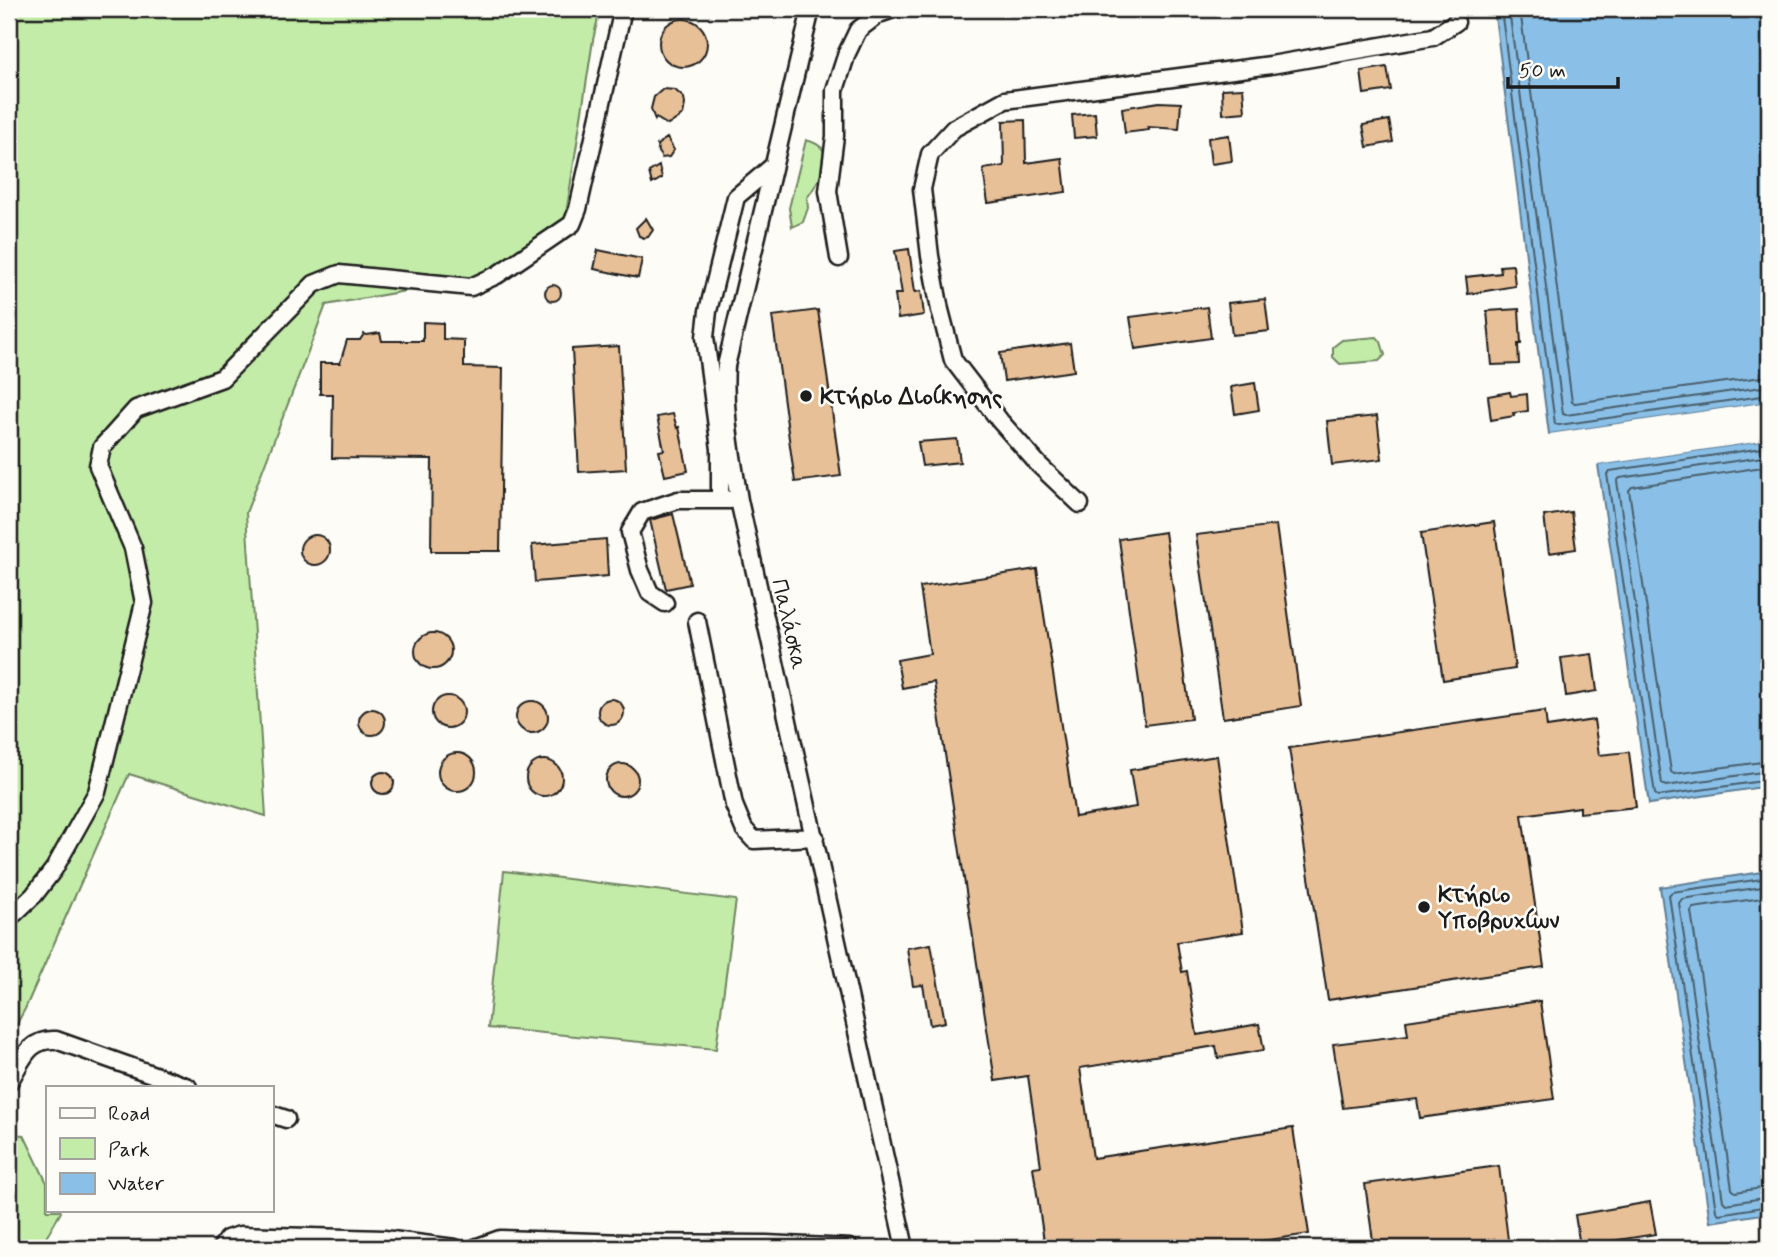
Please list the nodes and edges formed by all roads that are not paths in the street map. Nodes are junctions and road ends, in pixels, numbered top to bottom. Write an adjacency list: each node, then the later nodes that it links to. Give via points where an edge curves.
1 (623, 9): 13 (street, via 572,224 497,275 471,287 339,274 314,284 222,378 136,410 102,447 98,467 133,548 145,603 97,792 54,869 34,895)
2 (811, 9): 5 (street, Παλάσκα)
3 (893, 9): 6 (street, via 858,30 835,90 828,191)
4 (1456, 22): 9 (street, via 1433,37 1312,58 1005,100 954,128 930,153 922,189 930,256 953,360 999,421)
5 (775, 165): 7 (street, via 736,197 708,311 705,337 720,449); 8 (street, Παλάσκα, via 726,366 726,422)
6 (838, 258)
7 (720, 500): 8 (street); 10 (street, via 678,500 642,512 630,531 650,593)
8 (739, 500): 12 (street, Παλάσκα)
9 (1080, 504)
10 (665, 604)
11 (697, 621): 12 (street, via 734,805 744,829 754,840)
12 (815, 837): 21 (street, Παλάσκα)
13 (9, 916)
14 (9, 1082): 15 (street, via 31,1048 46,1039)
15 (185, 1086)
16 (629, 1246): 19 (street, via 500,1239); 20 (street)
17 (221, 1248): 18 (street, via 227,1239 240,1235 384,1239)
18 (455, 1248)
19 (475, 1248)
20 (850, 1248)
21 (905, 1248)

